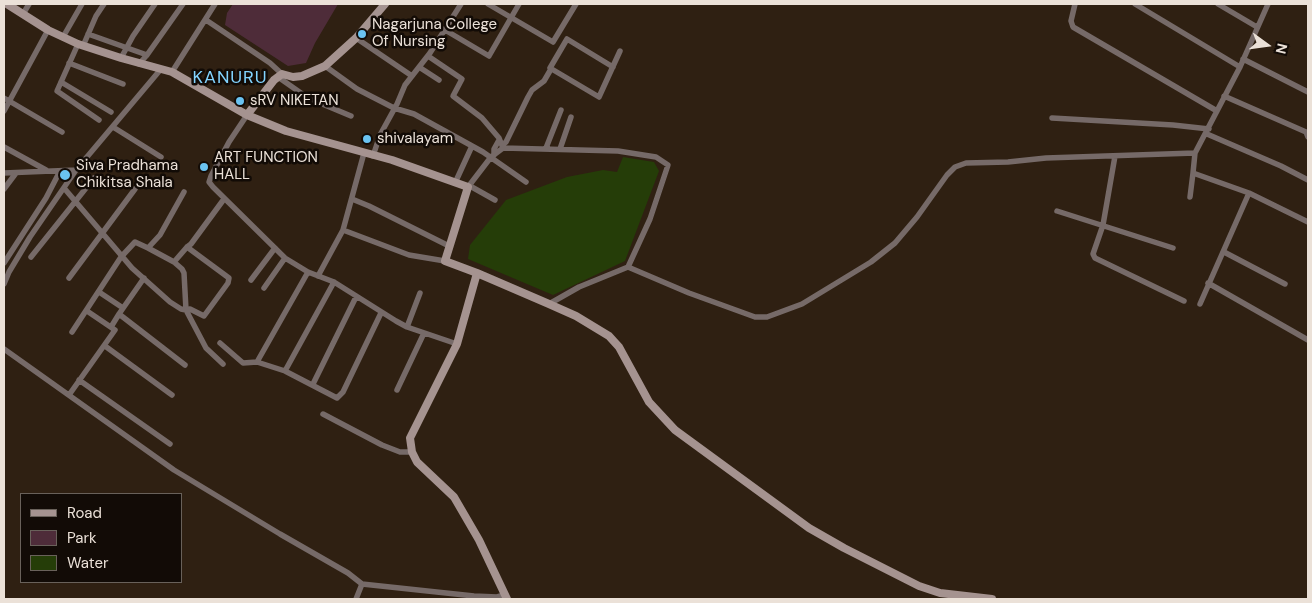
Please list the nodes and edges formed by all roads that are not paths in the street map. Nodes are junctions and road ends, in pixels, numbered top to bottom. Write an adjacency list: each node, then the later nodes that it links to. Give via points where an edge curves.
1 (5, 4): 18 (main road)
2 (30, 4): 18 (street)
3 (82, 4): 24 (street)
4 (104, 4): 26 (street)
5 (156, 4): 29 (street)
6 (183, 4): 31 (street)
7 (215, 4): 20 (street)
8 (385, 4): 25 (main road)
9 (460, 4): 23 (street)
10 (488, 4): 17 (street)
11 (519, 4): 19 (street)
12 (576, 4): 27 (street)
13 (1075, 4): 55 (street, via 1070,21 1073,27)
14 (1135, 4): 40 (street)
15 (1218, 4): 21 (street)
16 (1268, 4): 21 (street)
17 (496, 6): 19 (street)
18 (23, 14): 22 (main road)
19 (512, 18): 23 (street, via 489,56); 27 (street)
20 (206, 20): 43 (street); 44 (street, via 270,63)
21 (1258, 27): 34 (street)
22 (48, 30): 24 (main road); 51 (street)
23 (445, 30): 32 (street)
24 (63, 37): 26 (main road)
25 (356, 38): 37 (main road); 45 (street)
26 (84, 41): 29 (street); 33 (main road); 35 (street)
27 (553, 42): 28 (street)
28 (561, 47): 39 (street, via 567,39); 41 (street)
29 (128, 48): 31 (street); 33 (street)
30 (620, 51): 39 (street)
31 (147, 55): 36 (street)
32 (428, 56): 38 (street); 66 (street, via 462,79 453,96 482,118)
33 (121, 58): 36 (main road)
34 (1243, 59): 40 (street); 49 (street)
35 (69, 63): 47 (street); 48 (street)
36 (139, 64): 42 (main road)
37 (325, 66): 44 (main road, via 302,76); 52 (street, via 357,89)
38 (418, 67): 45 (street); 46 (street)
39 (613, 67): 41 (street, via 599,97)
40 (1240, 67): 50 (street)
41 (551, 68): 66 (street, via 544,81 532,90 506,142)
42 (162, 69): 43 (main road); 62 (street)
43 (172, 72): 57 (main road)
44 (280, 75): 57 (main road); 58 (street, via 308,98)
45 (412, 76): 52 (street)
46 (439, 80)
47 (61, 82): 56 (street); 61 (street, via 58,93)
48 (123, 84)
49 (1308, 92)
50 (1224, 96): 55 (street); 65 (street, via 1306,132)
51 (7, 99): 54 (street); 64 (street)
52 (394, 108): 67 (street, via 414,114); 73 (street)
53 (560, 110): 69 (street)
54 (4, 111)
55 (1217, 111): 63 (street)
56 (111, 112)
57 (247, 115): 71 (main road, via 286,131); 94 (street, via 211,176 210,182)
58 (351, 116)
59 (571, 117): 70 (street)
60 (1052, 118): 63 (street, via 1173,124)
61 (98, 120)
62 (114, 127): 76 (street); 78 (street)
63 (1208, 131): 72 (street); 84 (street)
64 (62, 132)
65 (1308, 137)
66 (501, 144): 69 (street); 74 (street)
67 (472, 146): 74 (street); 86 (street)
68 (4, 147): 77 (street)
69 (546, 148): 70 (street)
70 (560, 149): 115 (street, via 656,157 668,165 650,218)
71 (364, 153): 73 (main road); 95 (street)
72 (1195, 153): 75 (street); 82 (street)
73 (373, 156): 86 (main road)
74 (492, 156): 85 (street); 87 (street)
75 (1114, 156): 100 (street); 115 (street, via 966,163 955,167 895,243 871,262 802,304 767,317 755,317 699,297)
76 (160, 157)
77 (47, 170): 79 (street); 81 (street)
78 (74, 170): 79 (street); 88 (street)
79 (62, 171): 114 (street)
80 (4, 173): 81 (street)
81 (16, 173): 89 (street)
82 (1194, 173): 92 (street); 93 (street)
83 (94, 178): 97 (street)
84 (1308, 180)
85 (526, 182)
86 (455, 183): 87 (main road)
87 (469, 187): 96 (street); 103 (main road)
88 (64, 188): 97 (street); 124 (street, via 30,237)
89 (4, 189)
90 (135, 189): 102 (street)
91 (184, 192): 105 (street, via 160,235)
92 (1249, 193): 99 (street); 108 (street)
93 (1190, 197)
94 (224, 199): 104 (street); 106 (street)
95 (352, 199): 101 (street); 103 (street)
96 (495, 200)
97 (76, 201): 102 (street); 110 (street)
98 (1057, 211): 100 (street)
99 (1308, 222)
100 (1103, 225): 107 (street); 130 (street, via 1094,254 1097,260)
101 (343, 230): 112 (street, via 409,255); 118 (street)
102 (102, 233): 109 (street); 119 (street)
103 (449, 246): 112 (main road)
104 (187, 247): 113 (street); 135 (street, via 229,278 204,316)
105 (148, 248): 109 (street, via 135,242); 113 (street)
106 (274, 248): 111 (street); 121 (street)
107 (1173, 248)
108 (1224, 252): 123 (street); 125 (street)
109 (121, 256): 120 (street); 127 (street)
110 (31, 257)
111 (285, 258): 116 (street); 126 (street)
112 (445, 261): 117 (main road)
113 (174, 262): 135 (street, via 184,273)
114 (4, 263)
115 (628, 267): 131 (street, via 579,287)
116 (308, 272): 118 (street); 147 (street)
117 (477, 273): 131 (main road); 144 (main road)
118 (318, 276): 122 (street)
119 (69, 278)
120 (144, 278): 133 (street); 135 (street, via 170,302)
121 (251, 280)
122 (334, 282): 129 (street); 150 (street)
123 (1208, 283): 132 (street); 142 (street)
124 (4, 284)
125 (1285, 284)
126 (264, 288)
127 (99, 292): 133 (street); 134 (street)
128 (420, 292): 139 (street)
129 (356, 297): 136 (street); 152 (street)
130 (1184, 301)
131 (549, 304): 162 (main road, via 609,336 619,347 649,402 675,430 809,528 919,586 940,593)
132 (1200, 304)
133 (123, 308): 137 (street)
134 (86, 310): 138 (street); 140 (street)
135 (186, 310): 149 (street, via 203,342)
136 (381, 313): 139 (street); 152 (street, via 344,392 336,398)
137 (119, 314): 138 (street); 148 (street)
138 (110, 327): 145 (street, via 115,330)
139 (407, 327): 141 (street)
140 (72, 332)
141 (424, 333): 144 (street); 153 (street)
142 (1308, 340)
143 (220, 343): 147 (street, via 243,363)
144 (457, 344): 158 (main road, via 410,438)
145 (105, 346): 151 (street); 155 (street)
146 (4, 350): 154 (street)
147 (257, 362): 150 (street)
148 (185, 364)
149 (223, 364)
150 (285, 371): 152 (street)
151 (78, 382): 154 (street); 157 (street)
152 (312, 384)
153 (397, 390)
154 (70, 392): 159 (street, via 174,470)
155 (172, 395)
156 (323, 414): 158 (street, via 382,445 400,452)
157 (170, 444)
158 (412, 452): 160 (main road, via 417,462 454,497 479,540)
159 (362, 584): 160 (street); 161 (street)
160 (505, 597)
161 (356, 599)
162 (992, 599)

